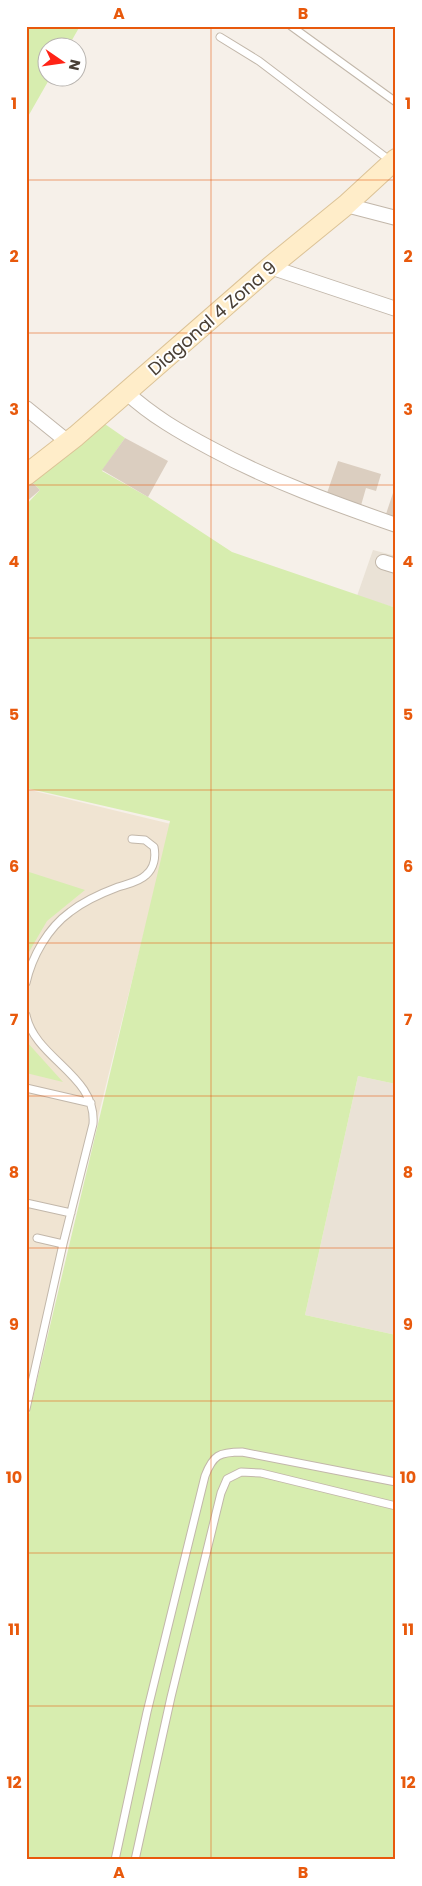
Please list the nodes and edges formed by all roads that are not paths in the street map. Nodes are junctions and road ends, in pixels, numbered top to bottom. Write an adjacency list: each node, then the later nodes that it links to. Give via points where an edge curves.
1 (291, 26): 3 (lane)
2 (220, 37): 4 (lane, via 259,61)
3 (396, 102)
4 (394, 161): 5 (main road, Diagonal 4 Zona 9)
5 (346, 205): 6 (street); 7 (main road, Diagonal 4 Zona 9)
6 (396, 218)
7 (270, 267): 8 (street); 9 (main road, Diagonal 4 Zona 9)
8 (396, 309)
9 (126, 392): 11 (main road, Diagonal 4 Zona 9); 13 (street, via 172,428 228,458 306,493)
10 (26, 408): 11 (street)
11 (68, 442): 12 (main road, Diagonal 4 Zona 9)
12 (26, 475)
13 (396, 525)
14 (132, 840): 15 (lane, via 145,840 154,847 154,860 148,874 100,894 70,912 44,940)
15 (26, 983)
16 (26, 1015): 18 (lane, via 44,1047 86,1090)
17 (26, 1088): 18 (lane)
18 (91, 1103): 20 (lane, via 93,1124)
19 (26, 1203): 20 (lane)
20 (71, 1213): 22 (lane)
21 (37, 1238): 22 (lane)
22 (63, 1244): 23 (lane)
23 (26, 1409)
24 (396, 1482): 26 (lane, via 242,1452 216,1456 212,1461 205,1476 147,1712)
25 (396, 1506): 27 (lane, via 261,1473 241,1472 227,1479 171,1697)
26 (115, 1860)
27 (135, 1860)

